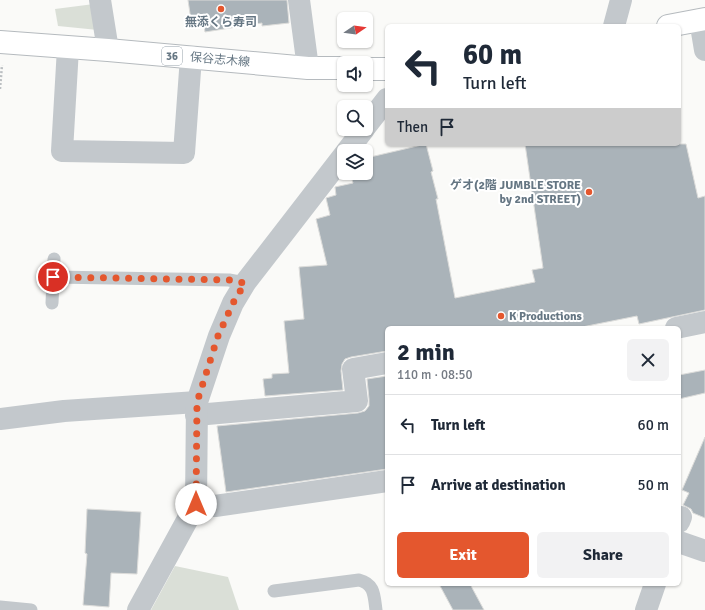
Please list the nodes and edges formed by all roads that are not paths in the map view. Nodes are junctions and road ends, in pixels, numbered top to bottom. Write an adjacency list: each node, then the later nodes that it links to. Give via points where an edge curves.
1 (100, 0): 9 (street)
2 (300, 0): 12 (street)
3 (621, 0): 5 (street)
4 (703, 20): 6 (main road); 10 (street)
5 (615, 24)
6 (680, 24)
7 (0, 42): 8 (main road, 保谷志木線 / 36)
8 (68, 48): 9 (main road, 保谷志木線 / 36); 11 (street, via 62,151 184,153)
9 (108, 50): 11 (main road, 保谷志木線 / 36)
10 (705, 50)
11 (191, 57): 12 (main road, 保谷志木線 / 36)
12 (308, 68): 13 (main road, 保谷志木線 / 36)
13 (337, 68)
14 (373, 69): 15 (main road)
15 (385, 69)
16 (385, 102): 17 (street)
17 (373, 117)
18 (359, 136): 19 (street)
19 (352, 144)
20 (337, 164): 23 (street)
21 (54, 259): 22 (lane)
22 (53, 277): 23 (lane, via 229,280); 24 (lane)
23 (245, 283): 28 (street, via 218,336)
24 (52, 303)
25 (705, 322): 26 (street)
26 (681, 327)
27 (385, 362): 28 (street, via 353,369 357,401)
28 (196, 408): 29 (street, via 64,411); 31 (street)
29 (0, 419)
30 (385, 481): 31 (street, via 215,506)
31 (196, 504): 38 (street)
32 (681, 543): 33 (street)
33 (705, 551)
34 (654, 586): 40 (street)
35 (274, 591): 39 (lane, via 359,580 366,582 374,593)
36 (0, 607): 37 (lane)
37 (31, 610)
38 (138, 610)
39 (376, 610)
40 (646, 610)

